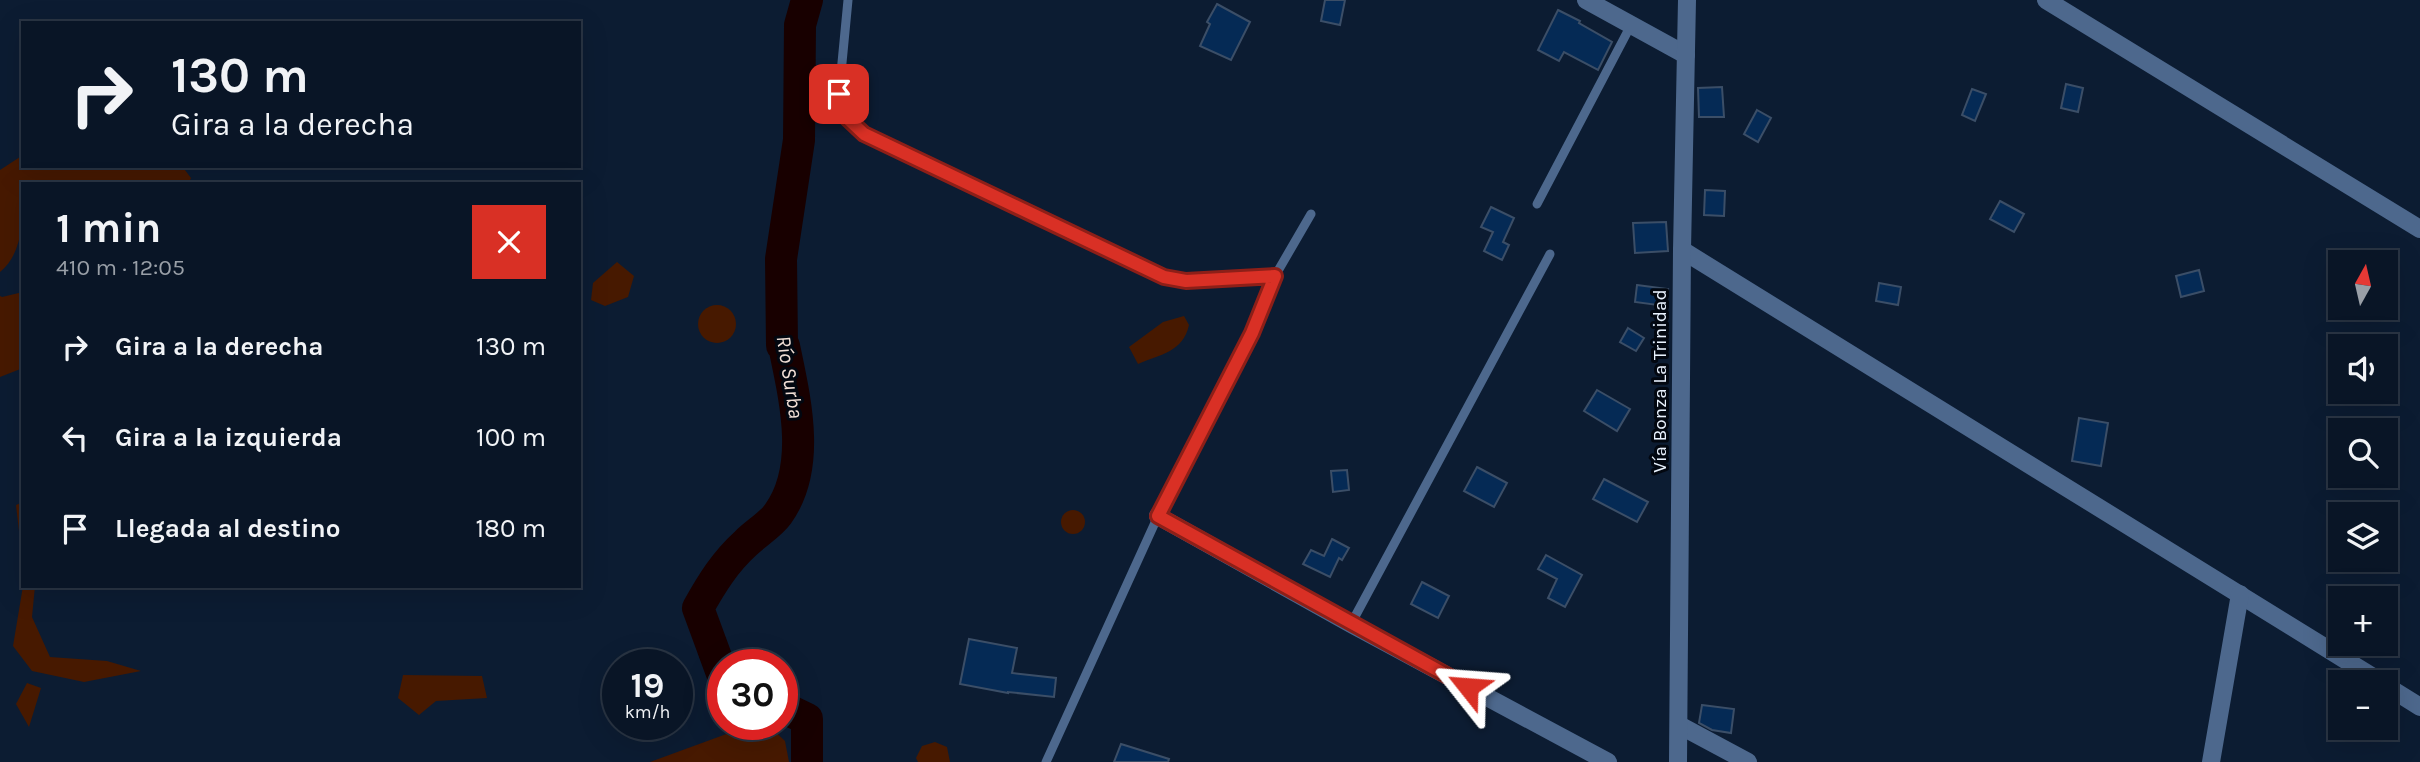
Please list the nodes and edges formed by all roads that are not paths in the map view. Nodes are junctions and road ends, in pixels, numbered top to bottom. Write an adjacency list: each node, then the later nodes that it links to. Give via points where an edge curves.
1 (848, 0): 12 (lane, via 839,94 846,117 864,134 1164,277 1186,281)
2 (1586, 0): 5 (street)
3 (1687, 0): 6 (street, Vía Bonza La Trinidad)
4 (2046, 0): 9 (street)
5 (1631, 25): 6 (street); 7 (lane)
6 (1686, 55): 10 (street, Vía Bonza La Trinidad)
7 (1537, 204)
8 (1311, 214): 12 (lane)
9 (2420, 229)
10 (1682, 250): 14 (street); 19 (street, Vía Bonza La Trinidad)
11 (1550, 254): 15 (lane)
12 (1275, 276): 13 (lane, via 1252,333)
13 (1158, 516): 15 (street); 20 (lane)
14 (2240, 594): 16 (street); 24 (street)
15 (1351, 624): 21 (street)
16 (2361, 670)
17 (2398, 693): 18 (street)
18 (2420, 707)
19 (1679, 725): 22 (street, Vía Bonza La Trinidad); 23 (street)
20 (1046, 762)
21 (1608, 762)
22 (1678, 762)
23 (1748, 762)
24 (2211, 762)

